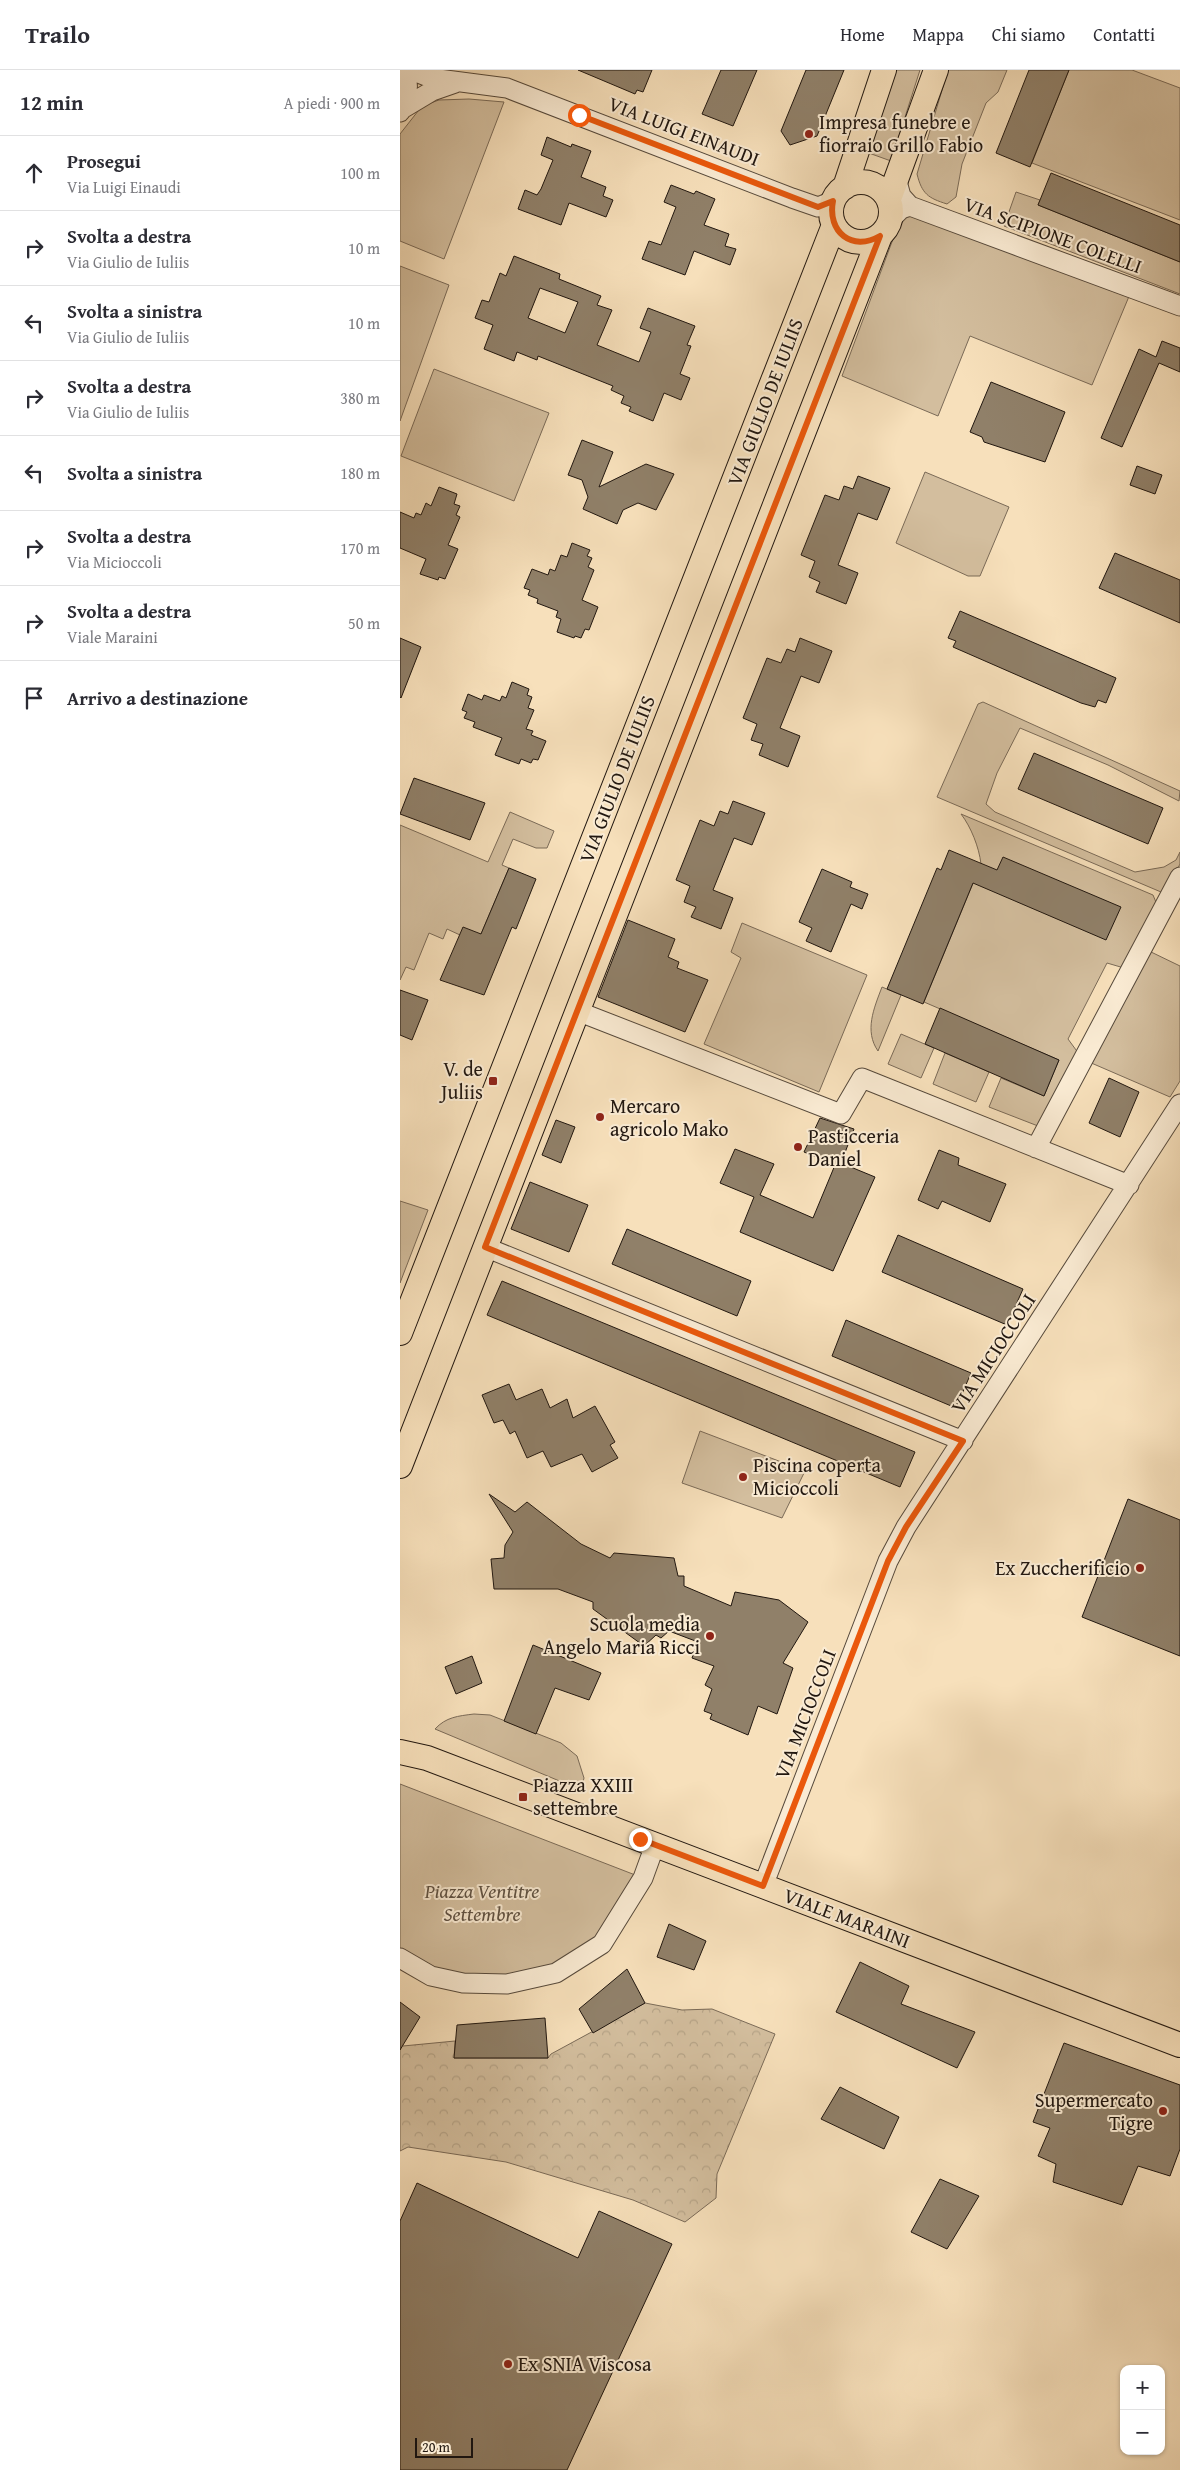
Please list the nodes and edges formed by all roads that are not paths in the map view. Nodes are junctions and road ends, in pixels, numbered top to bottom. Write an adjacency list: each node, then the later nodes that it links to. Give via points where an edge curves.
1 (405, 70): 6 (street, via 408,88)
2 (411, 70): 5 (street, VIA LUIGI EINAUDI, via 430,78)
3 (884, 70): 7 (main road, VIA GIULIO DE IULIIS)
4 (936, 70): 8 (main road)
5 (458, 82): 6 (street, VIA LUIGI EINAUDI, via 432,91); 7 (street, VIA LUIGI EINAUDI, via 492,85 519,92 818,207)
6 (401, 110)
7 (839, 194): 8 (main road, via 855,183 874,185); 9 (main road, VIA GIULIO DE IULIIS, via 832,217)
8 (893, 208): 9 (main road, via 866,242 851,240); 10 (street, VIA SCIPIONE COLELLI); 12 (main road)
9 (834, 225): 17 (main road, VIA GIULIO DE IULIIS)
10 (1180, 306)
11 (1180, 877): 14 (street)
12 (578, 1011): 14 (street, via 841,1114 862,1078); 16 (main road)
13 (1180, 1104): 15 (street, VIA MICIOCCOLI)
14 (1036, 1148): 15 (street)
15 (1129, 1185): 18 (street, VIA MICIOCCOLI)
16 (485, 1247): 18 (street); 19 (main road)
17 (400, 1333)
18 (963, 1441): 24 (street, VIA MICIOCCOLI, via 906,1527 888,1561)
19 (400, 1466)
20 (400, 1735): 22 (main road)
21 (400, 1752): 22 (main road, VIALE MARAINI)
22 (427, 1758): 23 (main road, VIALE MARAINI)
23 (655, 1845): 24 (main road, VIALE MARAINI); 25 (street, via 643,1878 602,1944 556,1973 507,1984 463,1983 430,1976)
24 (763, 1886): 26 (main road, VIALE MARAINI)
25 (400, 1958)
26 (1180, 2045)

